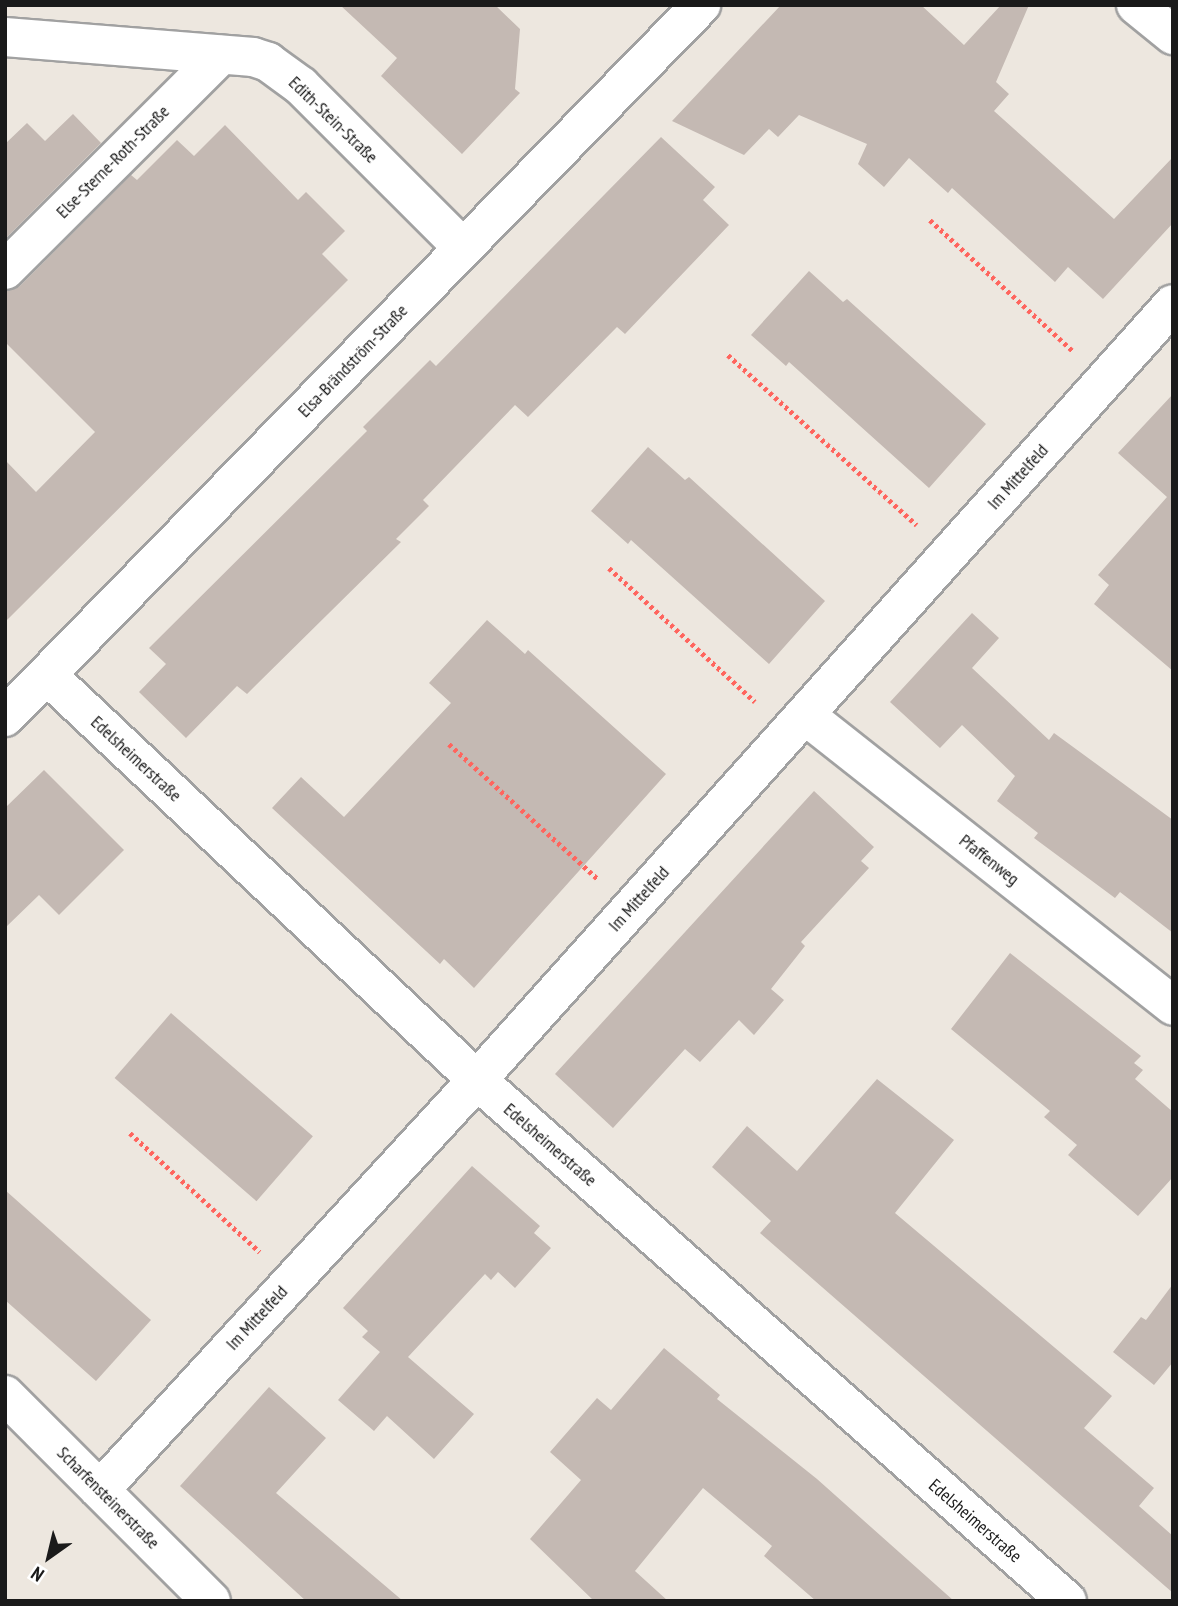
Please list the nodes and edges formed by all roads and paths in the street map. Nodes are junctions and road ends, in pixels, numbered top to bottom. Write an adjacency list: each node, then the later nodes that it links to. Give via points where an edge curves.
1 (701, 5): 7 (street, Elsa-Brändström-Straße)
2 (1136, 5): 3 (street)
3 (1173, 35)
4 (5, 37): 5 (street, Edith-Stein-Straße)
5 (221, 55): 7 (street, Edith-Stein-Straße, via 268,62 301,86); 8 (street, Else-Sterne-Roth-Straße)
6 (930, 220): 11 (path)
7 (463, 248): 14 (street, Elsa-Brändström-Straße)
8 (5, 270)
9 (1173, 304): 11 (street, Im Mittelfeld)
10 (728, 355): 12 (path)
11 (1105, 380): 12 (street, Im Mittelfeld)
12 (949, 554): 16 (street, Im Mittelfeld)
13 (609, 568): 16 (path)
14 (47, 675): 15 (street, Elsa-Brändström-Straße); 20 (street, Edelsheimerstraße)
15 (5, 717)
16 (797, 724): 18 (street, Im Mittelfeld); 19 (street, Pfaffenweg)
17 (449, 744): 18 (path)
18 (630, 909): 20 (street, Im Mittelfeld)
19 (1173, 1006)
20 (477, 1080): 22 (street, Im Mittelfeld); 26 (street, Edelsheimerstraße)
21 (130, 1133): 22 (path)
22 (292, 1281): 24 (street, Im Mittelfeld)
23 (5, 1395): 24 (street, Scharfensteinerstraße)
24 (100, 1490): 25 (street, Scharfensteinerstraße)
25 (211, 1601)
26 (1067, 1601)

